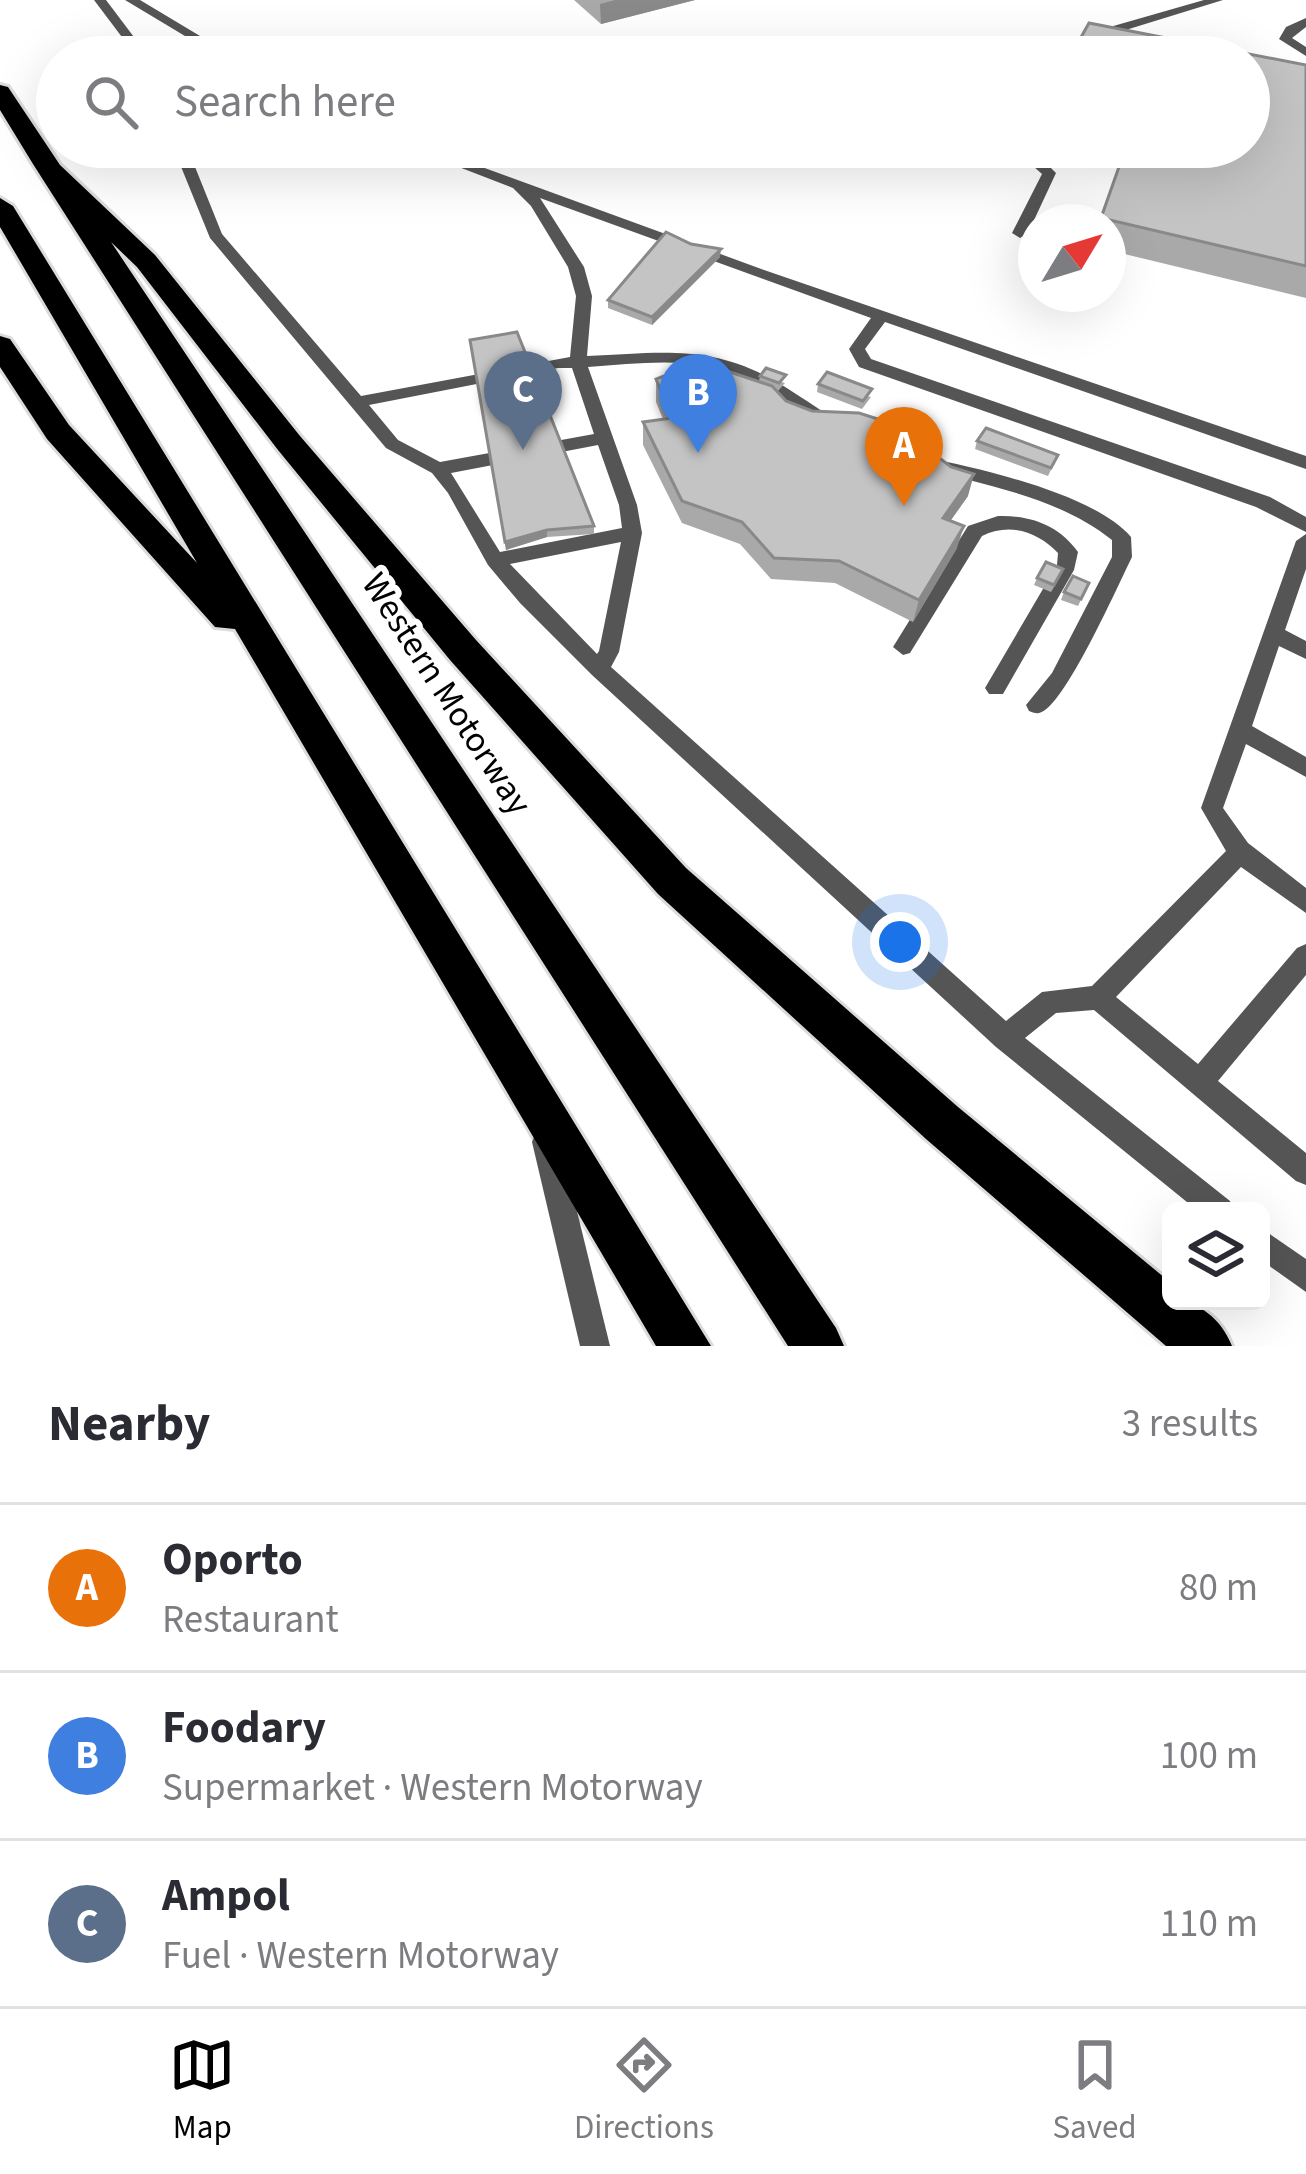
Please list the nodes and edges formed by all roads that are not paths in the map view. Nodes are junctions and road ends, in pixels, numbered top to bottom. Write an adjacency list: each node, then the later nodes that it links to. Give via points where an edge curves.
1 (100, 0): 5 (lane)
2 (131, 0): 6 (lane)
3 (1217, 0): 7 (lane)
4 (1306, 22): 8 (lane, via 1286,39)
5 (127, 36)
6 (193, 36)
7 (1092, 36)
8 (1306, 52)
9 (0, 92): 10 (highway, Western Motorway)
10 (36, 150)
11 (48, 168): 54 (highway, Western Motorway)
12 (49, 168): 55 (highway, via 146,261 463,650 672,881)
13 (187, 168): 22 (lane, via 215,235)
14 (473, 168): 16 (lane)
15 (1044, 168): 17 (lane, via 1049,173)
16 (512, 182): 19 (lane); 21 (lane, via 536,203 576,267 584,296)
17 (1034, 204)
18 (0, 206): 36 (highway)
19 (881, 316): 26 (lane); 28 (lane, via 857,349 865,363 1263,502)
20 (0, 345): 36 (highway, via 58,432)
21 (578, 361): 22 (lane); 23 (lane); 24 (lane, via 716,361 782,389)
22 (356, 402): 27 (lane, via 392,444)
23 (603, 438): 27 (lane); 29 (lane)
24 (853, 443)
25 (895, 458): 38 (lane, via 962,470 1099,519 1121,537 1122,557 1060,679)
26 (1306, 463)
27 (438, 469): 31 (lane)
28 (1306, 525)
29 (632, 532): 31 (lane); 35 (lane)
30 (1306, 541): 32 (lane)
31 (495, 560): 35 (lane)
32 (1274, 633): 34 (lane); 39 (lane)
33 (904, 647): 37 (lane, via 975,531 1008,521 1057,539 1067,565)
34 (1306, 651)
35 (599, 669): 45 (lane)
36 (282, 678): 47 (highway)
37 (996, 688)
38 (1037, 705)
39 (1240, 729): 40 (lane); 41 (lane, via 1212,808)
40 (1306, 768)
41 (1239, 854): 42 (lane); 44 (lane)
42 (1306, 902)
43 (1306, 956): 46 (lane)
44 (1098, 998): 45 (lane, via 1052,1001); 46 (lane)
45 (1005, 1038): 49 (lane)
46 (1199, 1083): 48 (lane)
47 (536, 1099): 52 (lane); 53 (highway)
48 (1306, 1172)
49 (1209, 1202)
50 (1270, 1249): 51 (lane)
51 (1306, 1276)
52 (595, 1346)
53 (685, 1346)
54 (818, 1346)
55 (1206, 1346)

